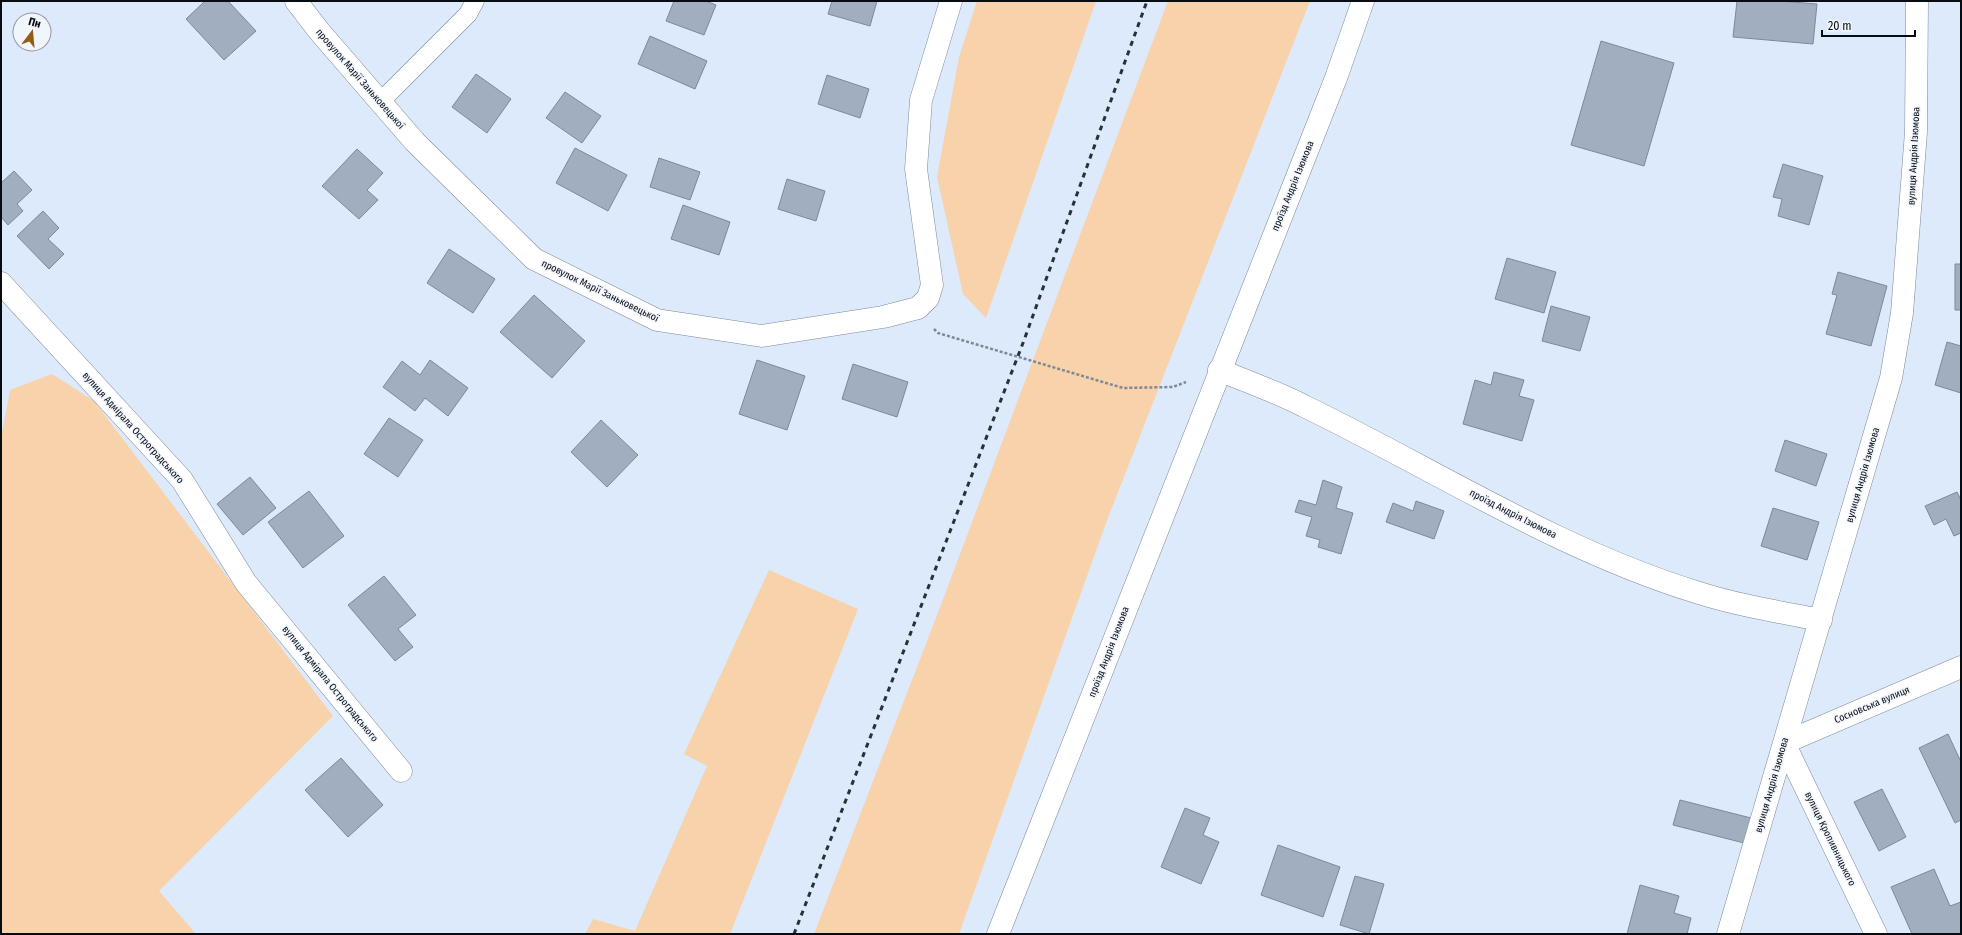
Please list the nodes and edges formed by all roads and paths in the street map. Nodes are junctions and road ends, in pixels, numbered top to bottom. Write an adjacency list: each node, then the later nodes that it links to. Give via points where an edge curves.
1 (296, 1): 6 (street, провулок Марії Заньковецької)
2 (475, 1): 6 (lane, via 468,14)
3 (951, 1): 8 (street, via 921,100 916,169 932,285 928,298)
4 (1363, 1): 9 (street, проїзд Андрія Ізюмова, via 1336,78)
5 (1918, 1): 10 (street, вулиця Андрія Ізюмова, via 1916,132 1902,313 1891,378)
6 (380, 102): 8 (street, провулок Марії Заньковецької, via 415,142 534,259 657,320 762,336 882,318)
7 (1, 283): 13 (street, вулиця Адмірала Остроградського, via 182,480 246,583)
8 (918, 308): 9 (path, via 938,333 1123,388 1173,387)
9 (1220, 370): 10 (street, проїзд Андрія Ізюмова, via 1303,405 1540,529 1621,565 1696,592 1766,610); 14 (street, проїзд Андрія Ізюмова)
10 (1821, 620): 12 (street, вулиця Андрія Ізюмова)
11 (1961, 667): 12 (street, Сосновська вулиця)
12 (1784, 743): 15 (street, вулиця Андрія Ізюмова); 16 (street, вулиця Кропивницького)
13 (401, 771)
14 (998, 934)
15 (1728, 934)
16 (1876, 934)

